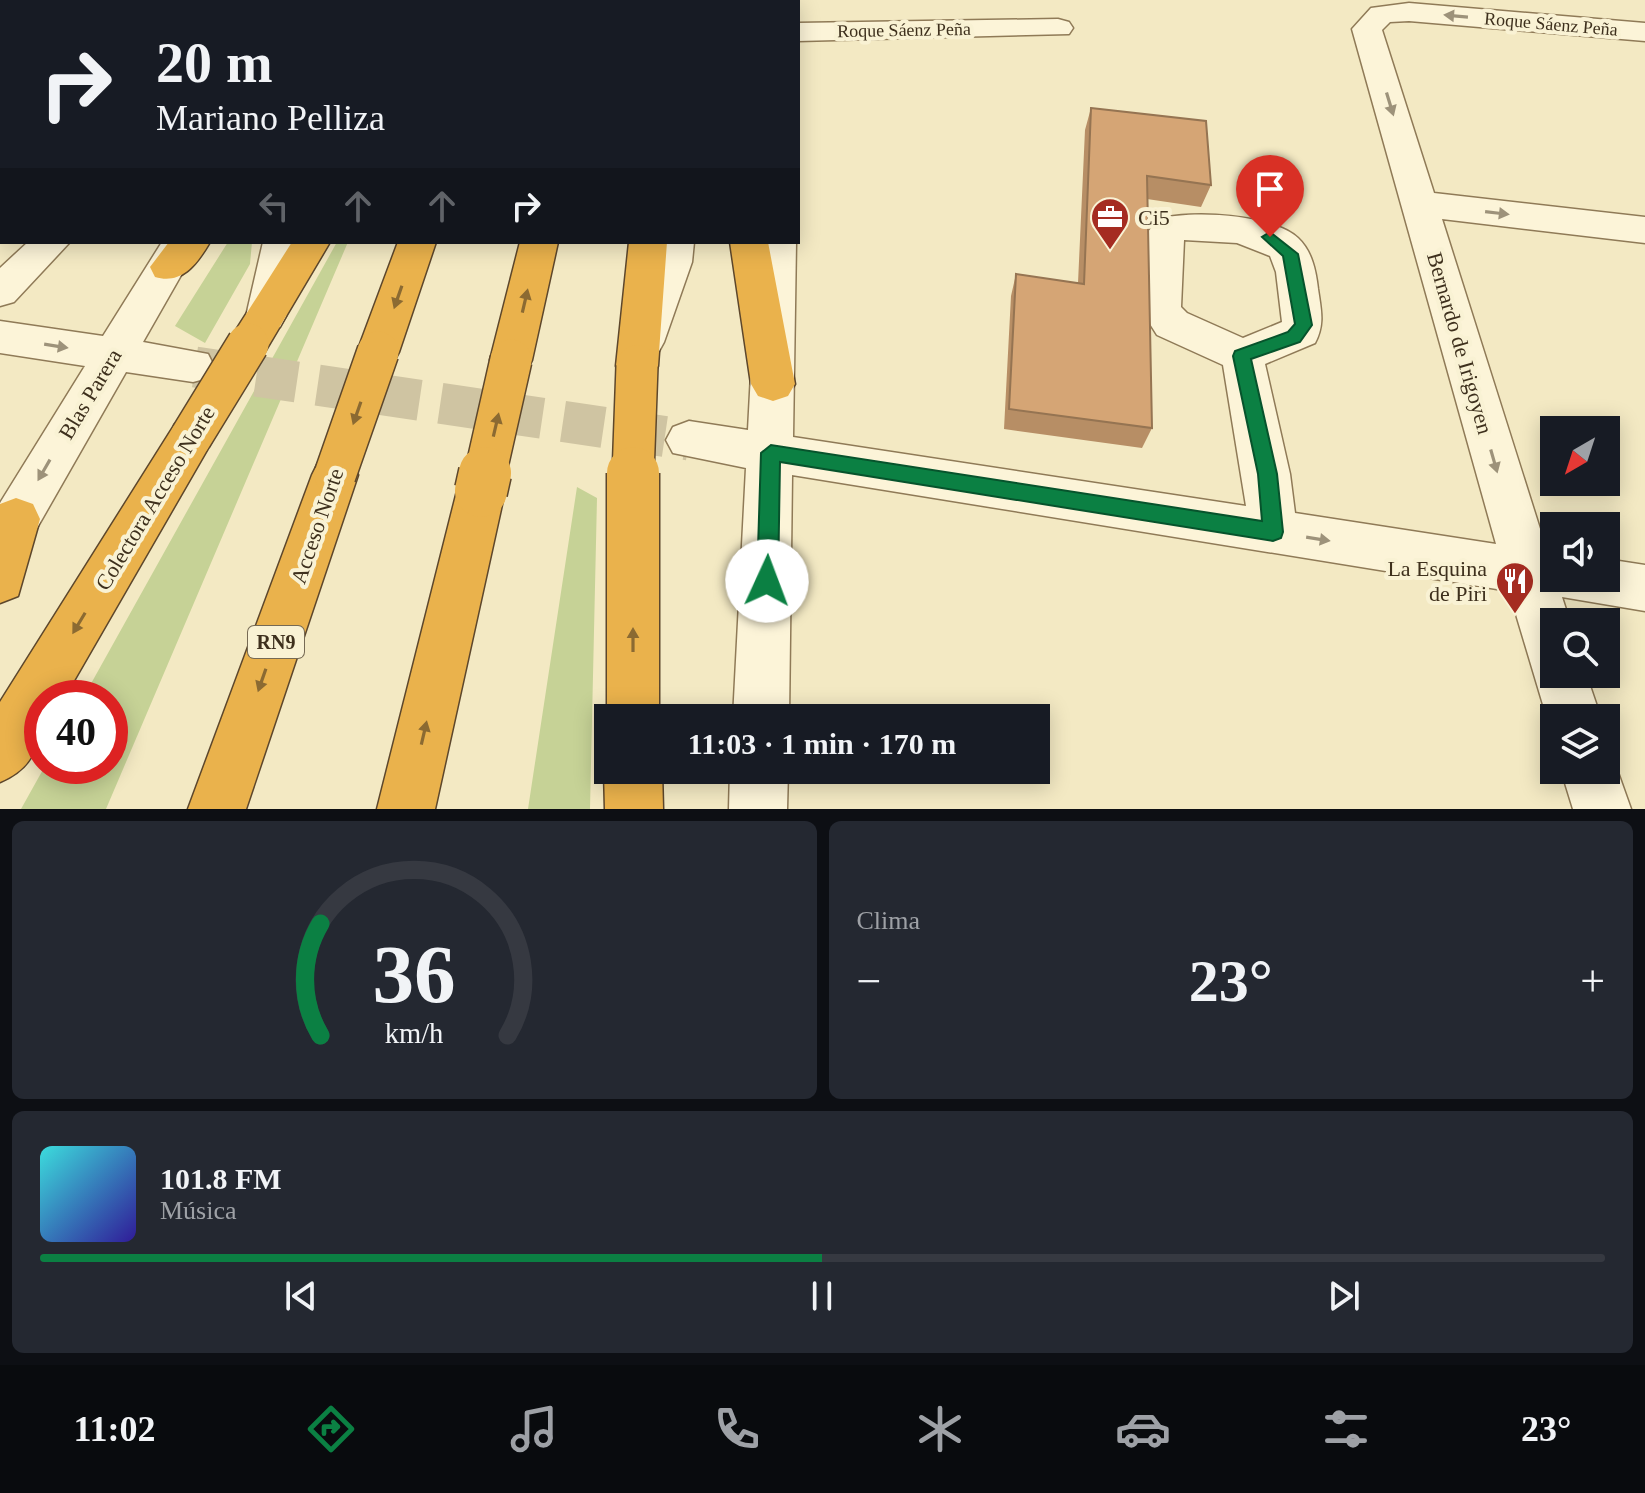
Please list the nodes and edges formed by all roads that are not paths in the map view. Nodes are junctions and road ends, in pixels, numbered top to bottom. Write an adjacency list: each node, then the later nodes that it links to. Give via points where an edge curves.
1 (1058, 28): 3 (street, Roque Sáenz Peña)
2 (1367, 29): 4 (street, Roque Sáenz Peña, one-way to 2, via 1409,12 1381,14); 5 (street, Bernardo de Irigoyen, one-way to 5)
3 (800, 32)
4 (1645, 32)
5 (1420, 204): 6 (street, one-way to 6); 29 (street, Bernardo de Irigoyen, one-way to 29)
6 (1645, 230)
7 (49, 244): 17 (street)
8 (281, 244): 18 (street)
9 (310, 244): 18 (highway, Colectora Acceso Norte)
10 (416, 244): 40 (highway, Acceso Norte / RN9, one-way to 40, bridge)
11 (539, 244): 41 (highway, one-way to 11, bridge)
12 (648, 244): 22 (highway)
13 (675, 244): 22 (street)
14 (749, 244): 24 (highway)
15 (777, 244): 24 (street)
16 (180, 250): 20 (street, Blas Parera)
17 (0, 292)
18 (257, 330): 36 (highway, Colectora Acceso Norte, one-way to 36, bridge)
19 (0, 337): 20 (street, one-way to 20)
20 (113, 354): 23 (street); 28 (street, Blas Parera, one-way to 28)
21 (1242, 356): 27 (street, via 1267,474)
22 (637, 361): 34 (highway, one-way to 22, bridge)
23 (193, 366)
24 (773, 384): 26 (street)
25 (689, 440): 26 (street)
26 (771, 453): 27 (street); 35 (street)
27 (1273, 532): 30 (street, one-way to 30)
28 (8, 533): 31 (highway)
29 (1540, 544)
30 (1540, 573)
31 (0, 580)
32 (1620, 585): 33 (street)
33 (1645, 588)
34 (633, 704)
35 (762, 704)
36 (0, 754)
37 (633, 784): 42 (highway)
38 (759, 784): 43 (street)
39 (1594, 784): 44 (street)
40 (217, 809)
41 (406, 809)
42 (634, 809)
43 (758, 809)
44 (1602, 809)

